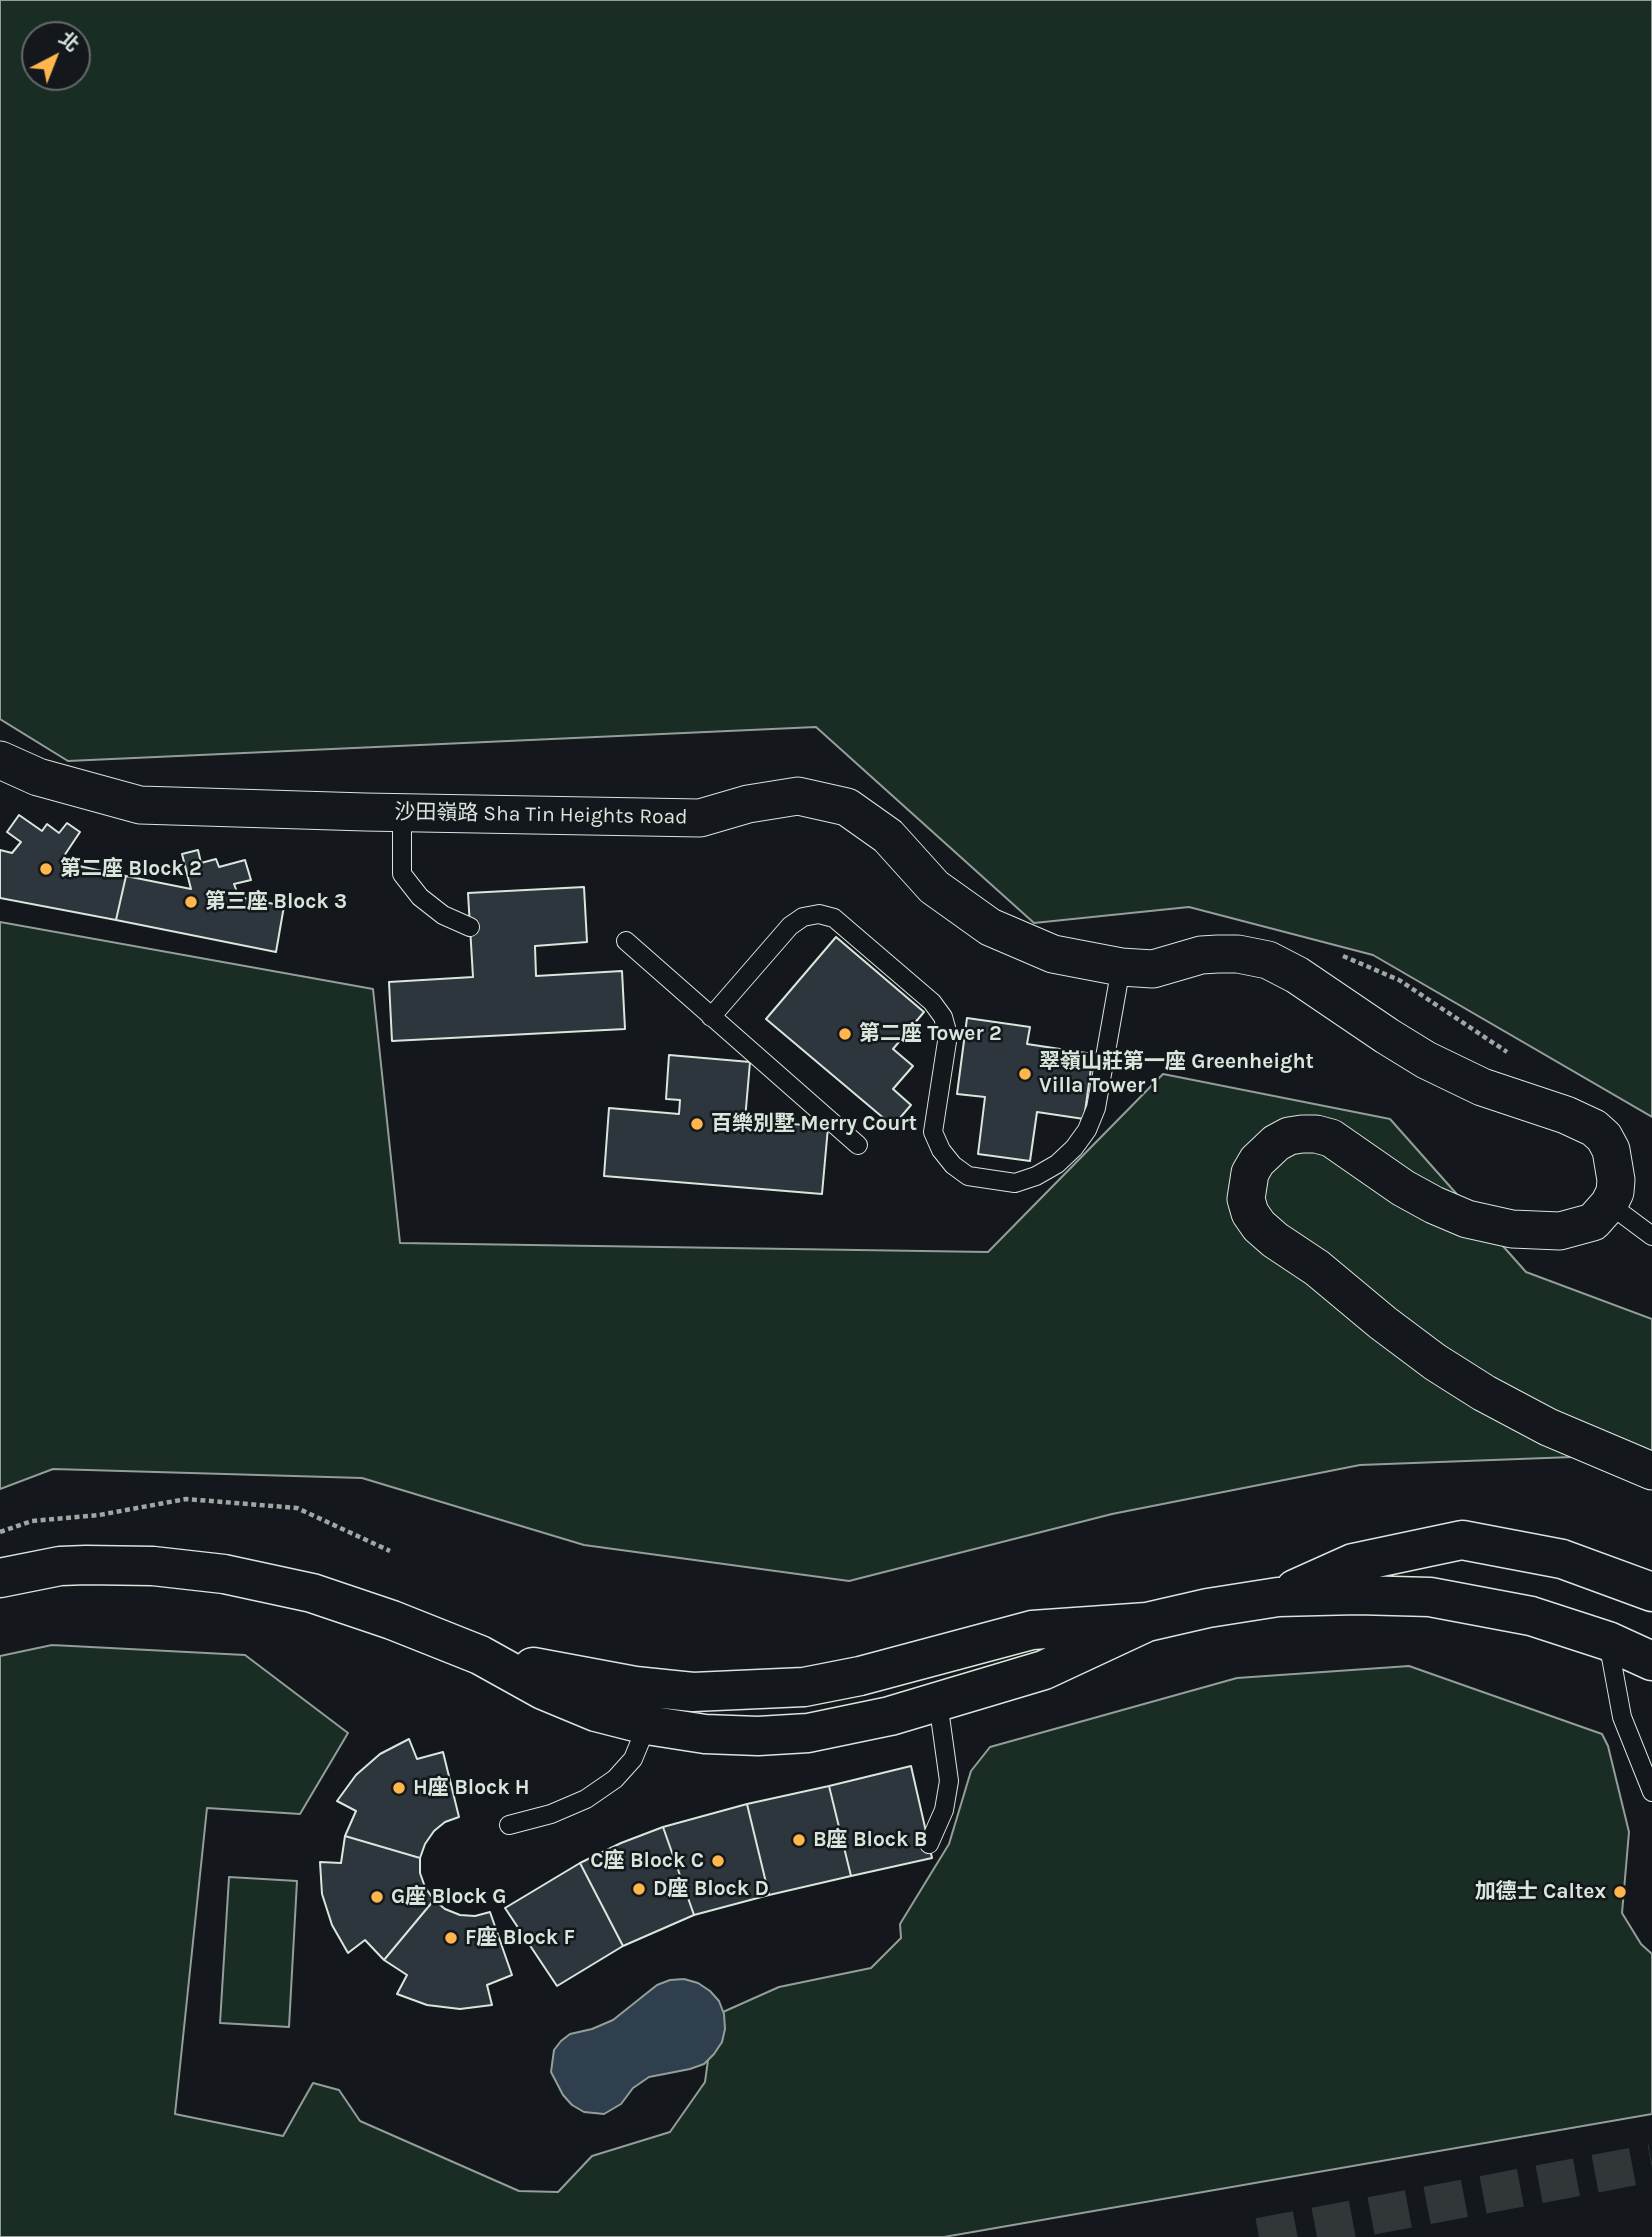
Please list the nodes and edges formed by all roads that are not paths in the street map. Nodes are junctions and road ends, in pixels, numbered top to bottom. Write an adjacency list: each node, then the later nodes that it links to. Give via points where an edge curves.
1 (0, 760): 2 (street, 沙田嶺路 Sha Tin Heights Road, via 38,778 140,805)
2 (402, 813): 3 (lane, via 402,874 420,897 443,915); 5 (street, 沙田嶺路 Sha Tin Heights Road, via 700,818 798,796 847,807 888,836 934,887 990,927 1053,954)
3 (470, 927)
4 (626, 941): 6 (lane)
5 (1121, 967): 6 (lane, via 1096,1108 1087,1130 1057,1164 1014,1183 968,1176 941,1150 933,1132 948,1035 943,1017 932,1002 834,918 819,914 790,926); 8 (street, 沙田嶺路 Sha Tin Heights Road, via 1153,969 1218,954 1254,956 1283,967 1426,1060 1482,1087 1594,1128 1604,1137 1615,1165 1615,1192)
6 (711, 1017): 7 (lane)
7 (858, 1145)
8 (1609, 1204): 9 (lane); 10 (street, via 1592,1222 1560,1231 1489,1225 1424,1199 1344,1146 1316,1134 1289,1136 1266,1151 1250,1173 1247,1186 1250,1213 1259,1226 1435,1362 1548,1427)
9 (1652, 1236)
10 (1652, 1471)
11 (0, 1578): 16 (main road, via 86,1565 224,1574 312,1593)
12 (1652, 1592): 13 (main road, via 1562,1559 1462,1540 1353,1563)
13 (1278, 1597): 14 (main road); 15 (main road, via 1430,1597 1531,1616)
14 (1147, 1622): 18 (main road, via 1032,1630); 19 (main road, via 1044,1670)
15 (1608, 1642): 17 (main road); 22 (lane, via 1622,1717)
16 (480, 1655): 18 (main road, via 572,1676 694,1692); 20 (main road, via 543,1690 596,1712)
17 (1652, 1661)
18 (804, 1687): 21 (lane)
19 (938, 1702): 21 (main road); 24 (lane, via 949,1781)
20 (647, 1725): 21 (main road, via 705,1734); 23 (lane, via 633,1759 615,1779 551,1814)
21 (808, 1733)
22 (1652, 1791)
23 (509, 1825)
24 (929, 1844)

